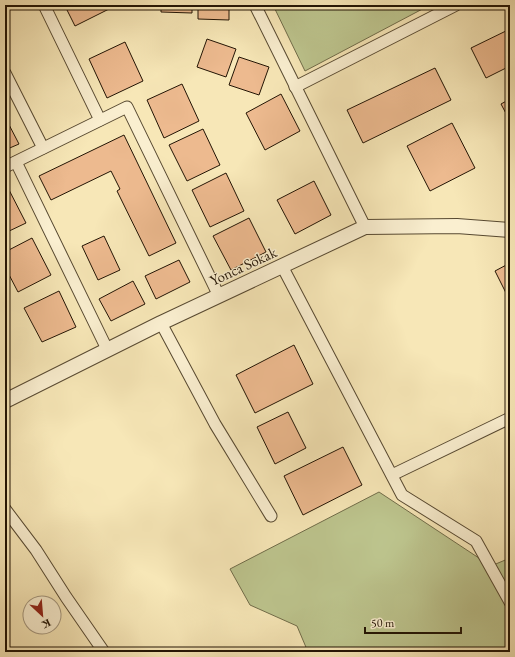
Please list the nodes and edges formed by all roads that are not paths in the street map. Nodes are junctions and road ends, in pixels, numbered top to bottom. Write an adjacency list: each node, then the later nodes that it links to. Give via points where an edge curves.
1 (44, 5): 6 (street)
2 (255, 5): 5 (street)
3 (456, 5): 5 (street)
4 (5, 73): 7 (street)
5 (295, 87): 10 (street)
6 (100, 120): 7 (street); 13 (street, via 126,108)
7 (43, 148): 8 (street)
8 (16, 162): 9 (street); 15 (street)
9 (5, 167)
10 (365, 227): 11 (street, Yonca Sokak, via 457,226); 12 (street, Yonca Sokak)
11 (510, 230)
12 (282, 266): 13 (street, Yonca Sokak); 18 (street)
13 (219, 296): 14 (street, Yonca Sokak)
14 (161, 324): 15 (street, Yonca Sokak); 20 (street, via 215,424)
15 (107, 350): 16 (street, Yonca Sokak)
16 (5, 401)
17 (510, 418): 18 (street)
18 (392, 475): 21 (street, via 402,494 476,541)
19 (5, 509): 22 (street, via 36,550)
20 (271, 516)
21 (510, 602)
22 (104, 652)

